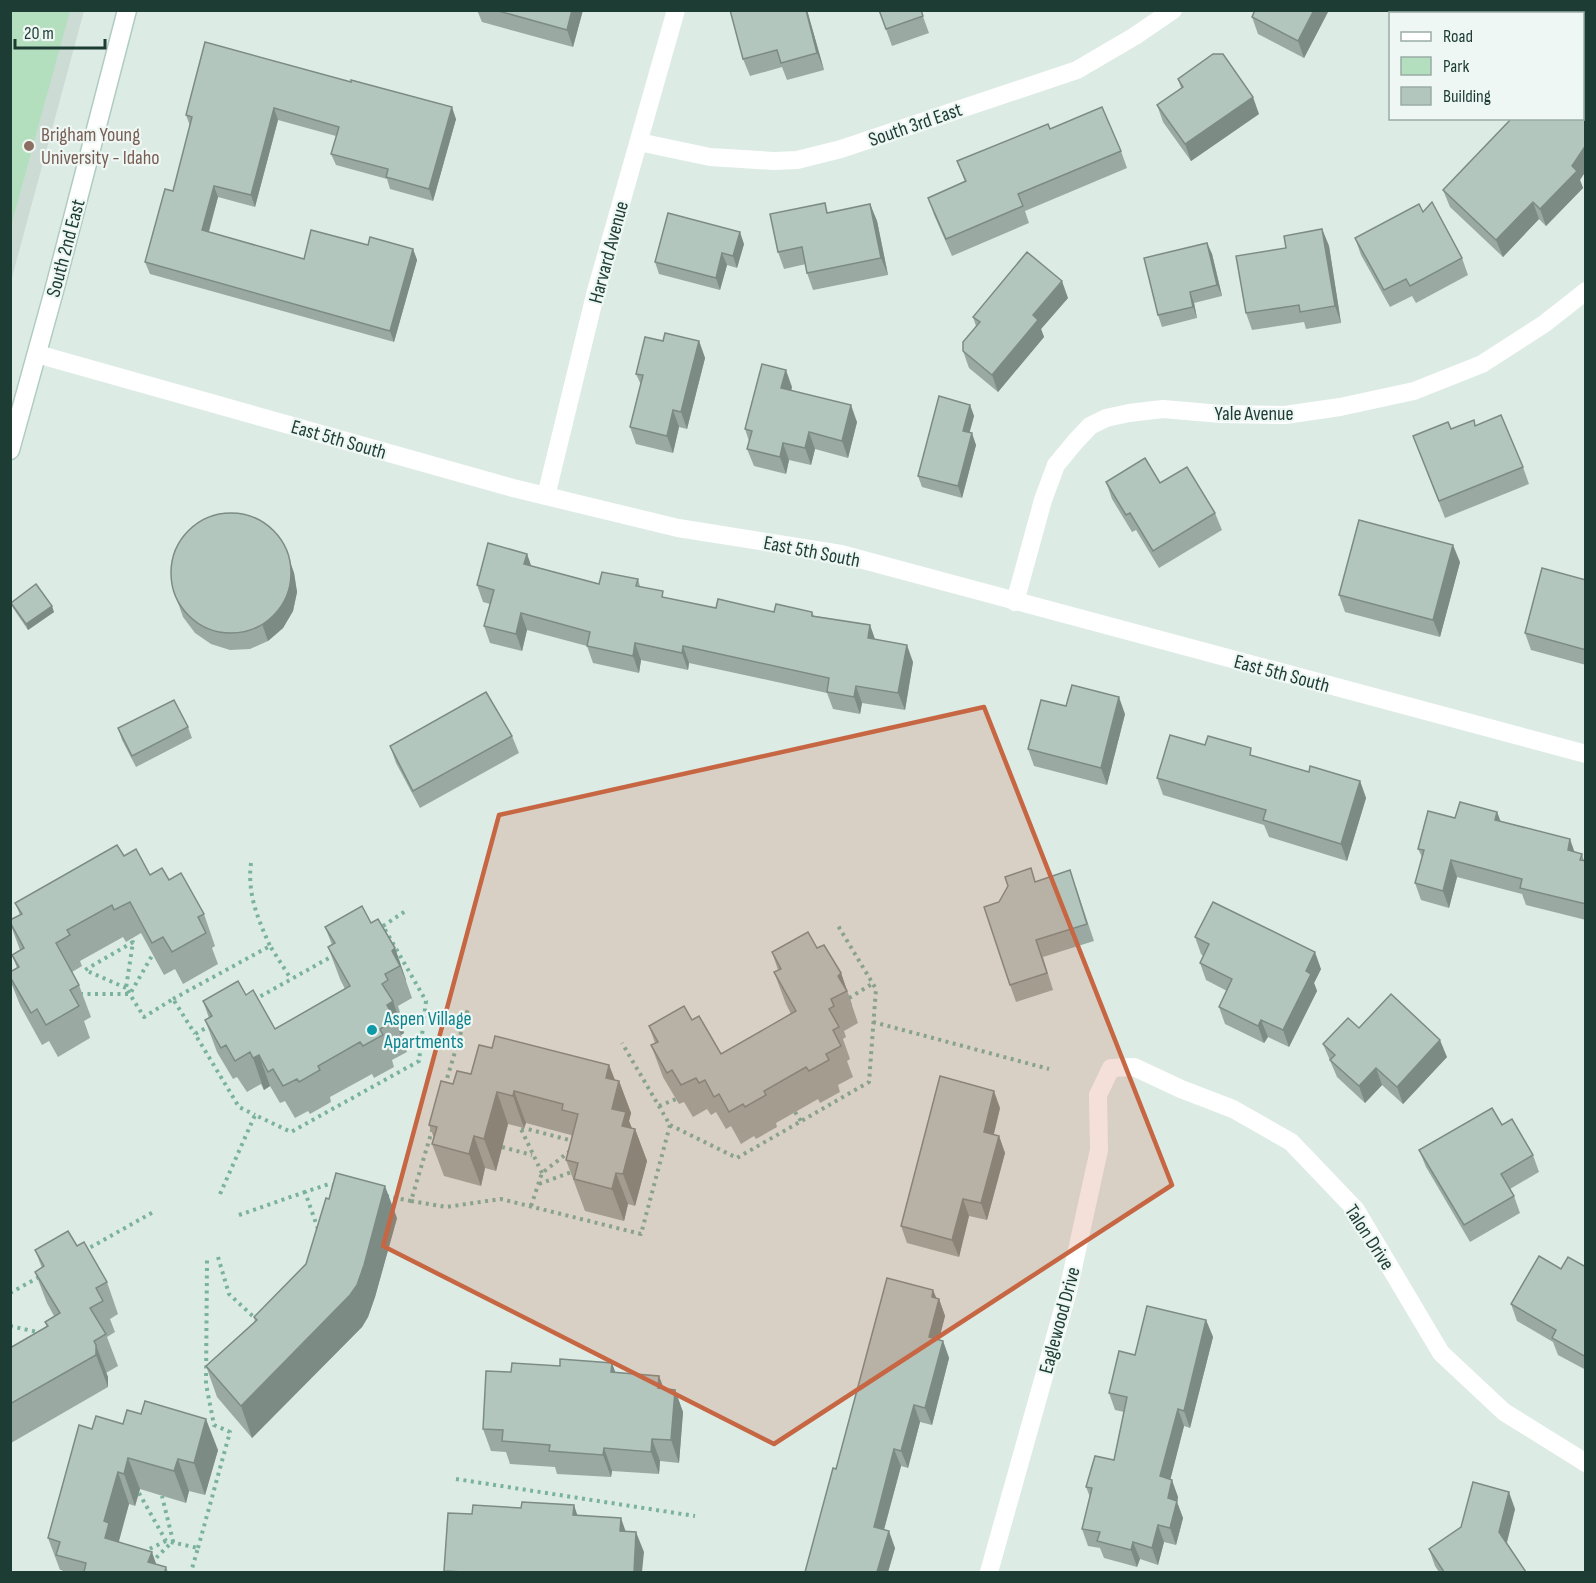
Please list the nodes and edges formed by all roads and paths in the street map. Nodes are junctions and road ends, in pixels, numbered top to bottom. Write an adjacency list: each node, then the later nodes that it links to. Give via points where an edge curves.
1 (127, 10): 6 (street, South 2nd East)
2 (676, 10): 4 (street, Harvard Avenue)
3 (1173, 10): 4 (street, South 3rd East, via 1077,70 841,150 774,161 710,157)
4 (639, 142): 8 (street, Harvard Avenue, via 596,291)
5 (1583, 299): 9 (street, Yale Avenue, via 1482,364 1414,391 1285,415 1163,409 1106,418 1090,426 1056,465)
6 (37, 354): 7 (street, South 2nd East); 8 (street, East 5th South)
7 (10, 450)
8 (546, 496): 9 (street, East 5th South, via 678,528 841,554)
9 (1015, 602): 10 (street, East 5th South)
10 (1586, 754)
11 (251, 863): 16 (path, via 249,878 255,914)
12 (407, 910): 14 (path)
13 (837, 924): 20 (path)
14 (383, 926): 15 (path); 38 (path, via 426,1001 419,1061 291,1132)
15 (373, 932)
16 (270, 946): 19 (path); 24 (path)
17 (342, 950): 19 (path)
18 (153, 954): 23 (path)
19 (291, 979): 26 (path)
20 (872, 984): 25 (path); 28 (path, via 876,989)
21 (126, 988): 21 (path, via 131,954 133,942 85,970); 23 (path)
22 (78, 994): 23 (path)
23 (130, 994): 24 (path, via 144,1017)
24 (173, 999): 30 (path)
25 (849, 999)
26 (253, 1001)
27 (468, 1009): 34 (path)
28 (873, 1022): 33 (path); 39 (path, via 869,1082)
29 (214, 1023): 30 (path)
30 (195, 1034): 38 (path, via 239,1107)
31 (622, 1043): 36 (path)
32 (1114, 1068): 68 (street, Talon Drive, via 1134,1067 1233,1109 1291,1142 1356,1210 1441,1353 1504,1412); 79 (street, Eaglewood Drive, via 1098,1095 1099,1150 1068,1291)
33 (1049, 1069)
34 (444, 1088)
35 (676, 1099): 36 (path)
36 (659, 1106): 41 (path)
37 (795, 1112): 39 (path)
38 (255, 1115): 51 (path)
39 (801, 1121): 41 (path, via 737,1158)
40 (434, 1122): 53 (path)
41 (670, 1125): 54 (path, via 641,1234)
42 (580, 1143): 45 (path, via 520,1127)
43 (502, 1147): 45 (path)
44 (573, 1149): 47 (path)
45 (533, 1155): 47 (path)
46 (584, 1168): 48 (path)
47 (542, 1173): 48 (path)
48 (538, 1184): 54 (path)
49 (340, 1186): 50 (path, via 329,1184)
50 (305, 1192): 56 (path); 57 (path, via 319,1228)
51 (220, 1194)
52 (376, 1194): 53 (path)
53 (411, 1201): 54 (path, via 446,1207 501,1198)
54 (531, 1206)
55 (155, 1210): 58 (path)
56 (240, 1215)
57 (316, 1240)
58 (83, 1252)
59 (219, 1257): 63 (path, via 229,1294)
60 (207, 1259): 67 (path)
61 (42, 1275): 62 (path)
62 (10, 1293)
63 (258, 1321)
64 (10, 1326): 65 (path)
65 (44, 1333)
66 (215, 1376): 67 (path)
67 (206, 1384): 75 (path, via 214,1425 230,1432)
68 (1586, 1463)
69 (456, 1479): 72 (path)
70 (139, 1493): 73 (path)
71 (162, 1496): 74 (path)
72 (696, 1516)
73 (166, 1541): 74 (path); 76 (path)
74 (172, 1541): 75 (path); 77 (path)
75 (198, 1548): 78 (path)
76 (137, 1555)
77 (149, 1565)
78 (191, 1572)
79 (989, 1572)

